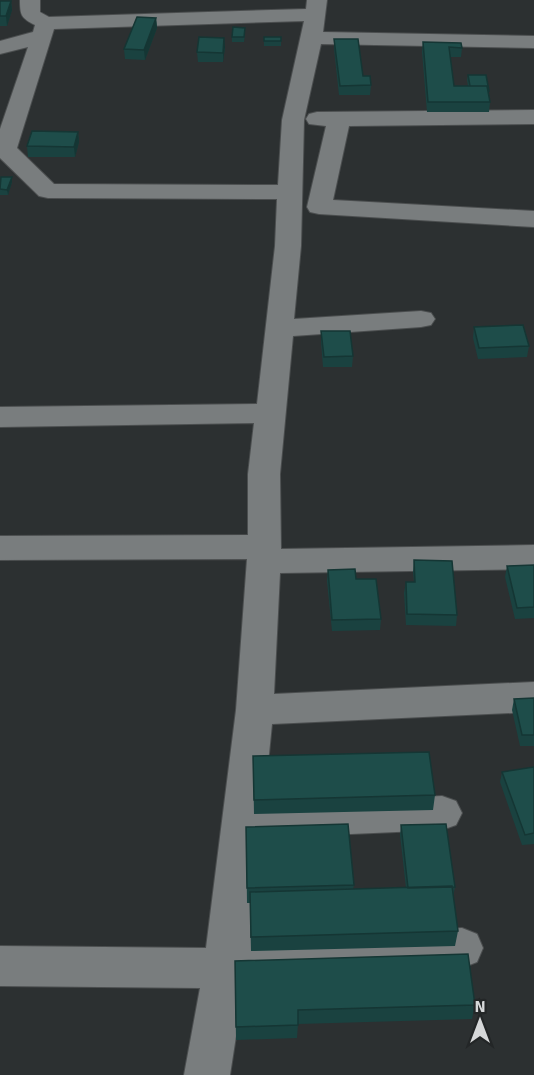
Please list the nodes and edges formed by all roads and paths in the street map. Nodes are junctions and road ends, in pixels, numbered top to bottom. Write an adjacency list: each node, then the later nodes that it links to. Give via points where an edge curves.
1 (30, 0): 3 (street, via 30,15)
2 (315, 18): 3 (street); 4 (street); 8 (street)
3 (44, 29): 5 (street); 9 (street)
4 (534, 42)
5 (0, 48)
6 (534, 117): 7 (street)
7 (339, 119): 8 (street); 11 (street, via 319,207)
8 (293, 120): 10 (street)
9 (2, 150): 10 (street, via 48,191)
10 (290, 192): 13 (street)
11 (534, 219)
12 (421, 319): 13 (street)
13 (279, 328): 14 (street)
14 (270, 413): 15 (street); 17 (street, via 264,474)
15 (0, 417)
16 (0, 548): 17 (street)
17 (265, 554): 18 (street); 20 (street)
18 (534, 557)
19 (534, 697): 20 (street)
20 (255, 710): 22 (street)
21 (442, 813): 22 (street)
22 (241, 822): 24 (street)
23 (462, 948): 24 (street)
24 (225, 963): 25 (street); 26 (street)
25 (0, 966)
26 (207, 1075)

